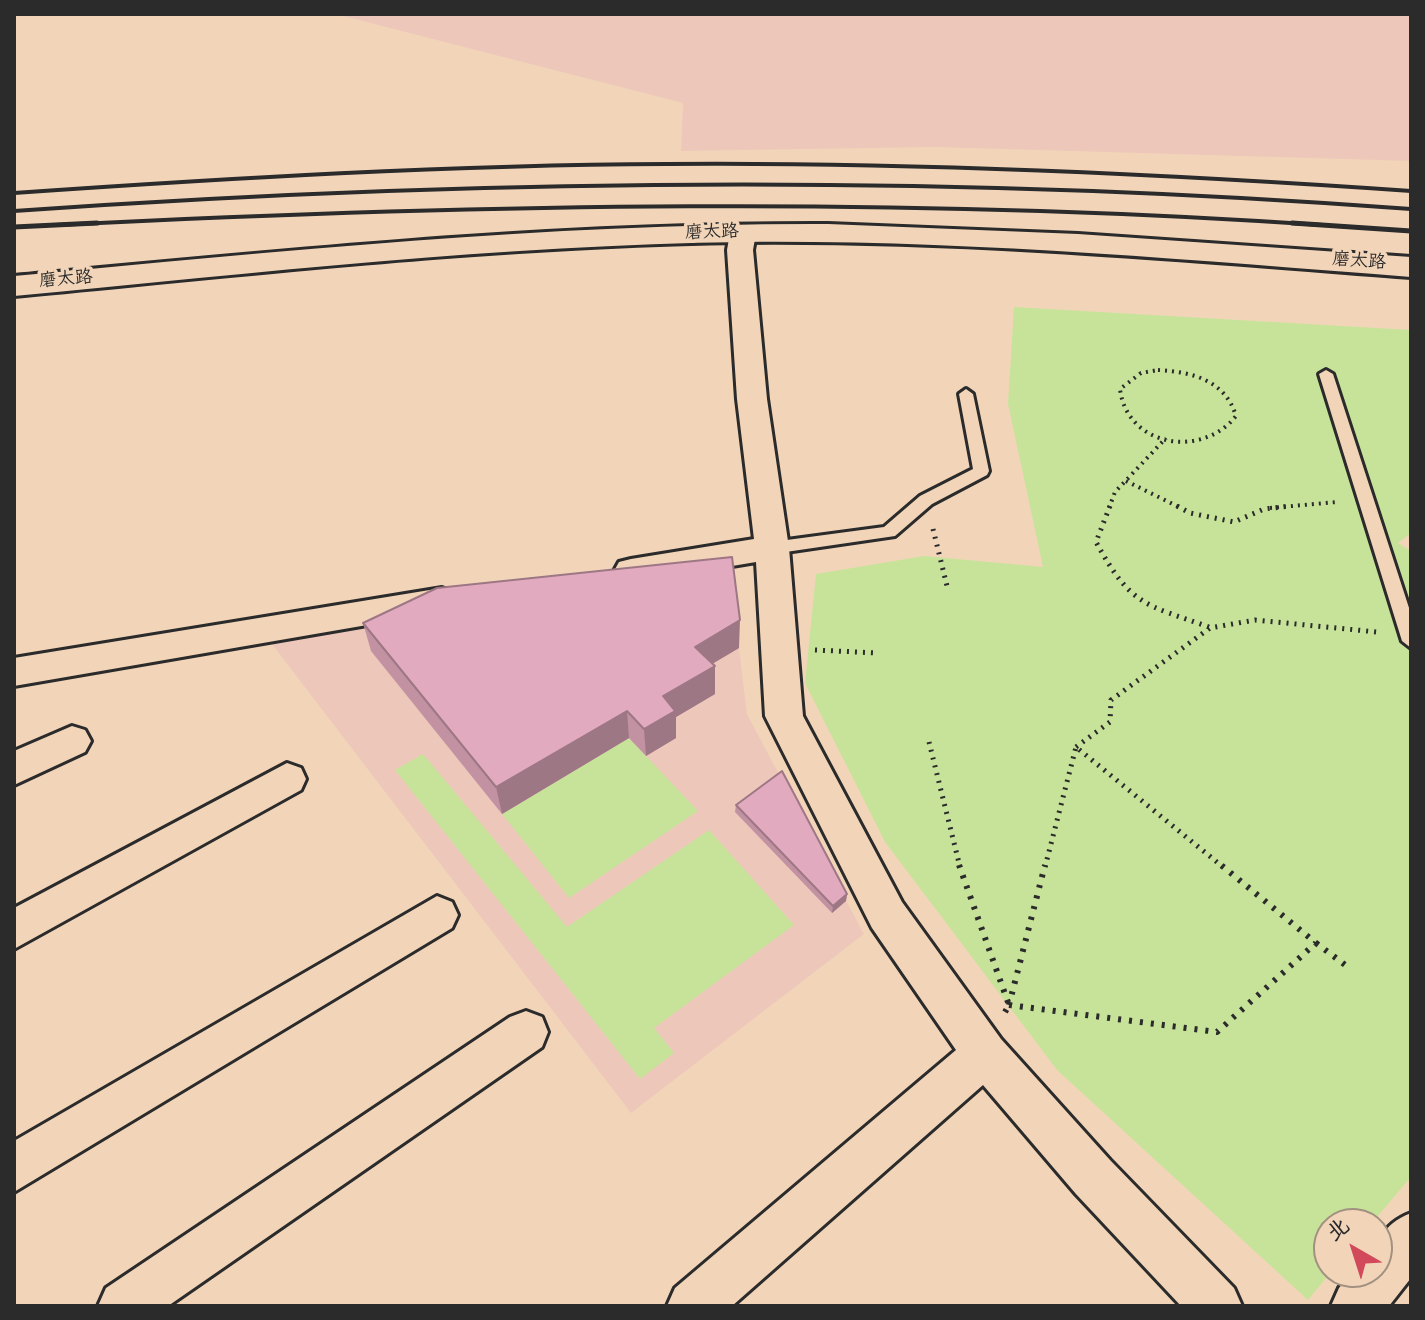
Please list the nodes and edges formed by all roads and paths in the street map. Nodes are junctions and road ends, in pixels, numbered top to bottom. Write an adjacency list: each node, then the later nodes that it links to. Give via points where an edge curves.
1 (742, 241): 2 (main road, 磨太路, via 984,236); 3 (main road, 磨太路); 4 (main road, 磨太路, via 517,240); 5 (main road, 磨太路); 12 (street, via 752,399)
2 (1411, 267)
3 (1411, 281)
4 (14, 286)
5 (14, 307)
6 (1326, 374): 10 (lane)
7 (966, 394): 11 (lane, via 981,471)
8 (1166, 438): 8 (path, via 1123,411 1120,389 1128,380 1141,373 1177,371 1213,383 1234,404 1236,416 1220,436 1195,441); 9 (path)
9 (1126, 481): 10 (path, via 1190,513 1234,522 1264,509); 16 (path, via 1115,492 1096,542 1113,573 1140,603)
10 (1366, 499): 17 (lane)
11 (926, 500): 12 (lane, via 889,532); 14 (path)
12 (772, 548): 13 (street); 18 (street)
13 (599, 576)
14 (948, 590)
15 (473, 596): 20 (street)
16 (1210, 628): 17 (path, via 1255,620); 23 (path, via 1111,700 1110,722)
17 (1410, 638)
18 (779, 648): 19 (path); 32 (street, via 784,716 887,915)
19 (878, 653)
20 (14, 672)
21 (72, 741): 24 (street)
22 (929, 742): 30 (path, via 955,853)
23 (1076, 747): 28 (path); 30 (path)
24 (14, 769)
25 (287, 779): 27 (street)
26 (437, 915): 33 (street)
27 (14, 930)
28 (1316, 943): 29 (path); 30 (path, via 1217,1032)
29 (1348, 967)
30 (1009, 1005)
31 (526, 1032): 35 (street)
32 (985, 1054): 36 (street); 37 (street)
33 (14, 1168)
34 (1411, 1238): 38 (street)
35 (124, 1306)
36 (693, 1306)
37 (1216, 1306)
38 (1357, 1306)

